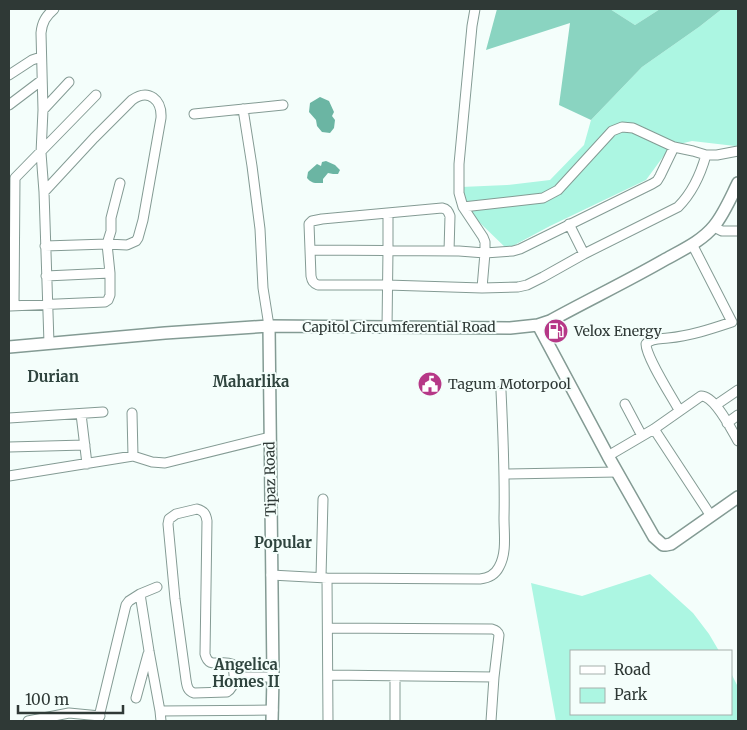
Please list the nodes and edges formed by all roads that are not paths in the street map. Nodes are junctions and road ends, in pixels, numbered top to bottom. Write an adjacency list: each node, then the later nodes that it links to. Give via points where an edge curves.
1 (54, 9): 3 (street, via 42,25)
2 (474, 9): 20 (street, via 459,164 459,193)
3 (41, 56): 4 (street); 5 (street)
4 (9, 75)
5 (42, 80): 8 (street); 10 (street)
6 (69, 82): 10 (street)
7 (96, 95): 15 (street)
8 (9, 105)
9 (282, 106): 11 (street)
10 (43, 110): 15 (street)
11 (243, 110): 12 (street); 40 (street, via 260,229)
12 (194, 114)
13 (674, 147): 16 (street); 20 (street, via 633,128 622,127 612,131 558,190 543,198); 22 (street, via 657,180)
14 (738, 151): 16 (street)
15 (41, 153): 19 (street); 38 (street, via 15,178)
16 (706, 155): 32 (street, via 686,199 678,207)
17 (120, 183): 25 (street)
18 (738, 183): 23 (main road, Capitol Circumferential Road)
19 (44, 192): 25 (street, via 127,104 143,94 154,99 160,106 161,118 138,238 127,245); 27 (street)
20 (464, 207): 31 (street, via 483,237)
21 (388, 213): 28 (street, via 312,221 308,228); 29 (street); 30 (street, via 446,209 450,216)
22 (569, 224): 31 (street, via 520,249); 32 (street)
23 (714, 227): 24 (street, via 722,231); 26 (main road, Capitol Circumferential Road)
24 (738, 231)
25 (108, 244): 27 (street); 33 (street)
26 (692, 244): 39 (main road, Capitol Circumferential Road); 48 (street, via 732,322 708,330 650,340 646,344 646,351)
27 (45, 246): 34 (street)
28 (310, 250): 29 (street); 35 (street, via 311,276 315,284)
29 (388, 250): 30 (street); 35 (street)
30 (449, 251): 31 (street)
31 (485, 253): 36 (street)
32 (584, 254): 36 (street, via 527,285)
33 (110, 273): 34 (street); 37 (street, via 110,295 105,302)
34 (46, 276): 37 (street)
35 (387, 285): 36 (street); 41 (street)
36 (482, 288)
37 (47, 305): 38 (street); 42 (street)
38 (11, 306)
39 (538, 325): 41 (main road, Capitol Circumferential Road); 62 (main road)
40 (269, 326): 41 (main road, Capitol Circumferential Road); 42 (main road, Capitol Circumferential Road); 57 (main road, Tipaz Road)
41 (387, 328)
42 (49, 343): 43 (main road, Capitol Circumferential Road)
43 (9, 347)
44 (738, 390): 47 (street)
45 (501, 391): 65 (street)
46 (625, 404): 56 (street)
47 (716, 406): 48 (street, via 710,398 701,396); 54 (street)
48 (679, 410): 55 (street)
49 (104, 412): 51 (street)
50 (132, 413): 61 (street)
51 (81, 414): 53 (street); 59 (street)
52 (738, 415): 54 (street)
53 (9, 418)
54 (727, 423): 58 (street)
55 (654, 429): 56 (street); 69 (street)
56 (642, 436): 62 (street)
57 (270, 437): 61 (street, via 166,463); 70 (main road, Tipaz Road)
58 (738, 441)
59 (85, 444): 60 (street); 63 (street)
60 (9, 447)
61 (133, 456): 63 (street)
62 (608, 456): 64 (main road)
63 (87, 464): 66 (street)
64 (617, 472): 65 (street); 69 (main road, via 654,538 663,545 672,544)
65 (505, 474): 71 (street, via 503,551 499,568 493,575 480,579)
66 (9, 476)
67 (738, 497): 69 (main road)
68 (323, 499): 71 (street)
69 (711, 516)
70 (271, 575): 71 (street); 79 (main road, Tipaz Road)
71 (324, 578): 74 (street)
72 (157, 587): 73 (street)
73 (140, 594): 75 (street); 84 (street, via 126,605)
74 (328, 628): 76 (street); 80 (street, via 496,630 499,635)
75 (149, 651): 81 (street); 82 (street)
76 (328, 675): 77 (street); 87 (street)
77 (395, 676): 80 (street); 88 (street)
78 (234, 677): 78 (street, via 232,664 214,664 206,660 206,514 197,509 176,514 168,524 188,688 194,693 227,692); 79 (street)
79 (273, 677): 83 (main road, Tipaz Road)
80 (494, 677): 89 (street)
81 (136, 698)
82 (160, 711): 83 (street); 86 (street)
83 (272, 716)
84 (99, 719): 85 (street, via 69,713)
85 (28, 721)
86 (161, 721)
87 (328, 721)
88 (395, 721)
89 (491, 721)

